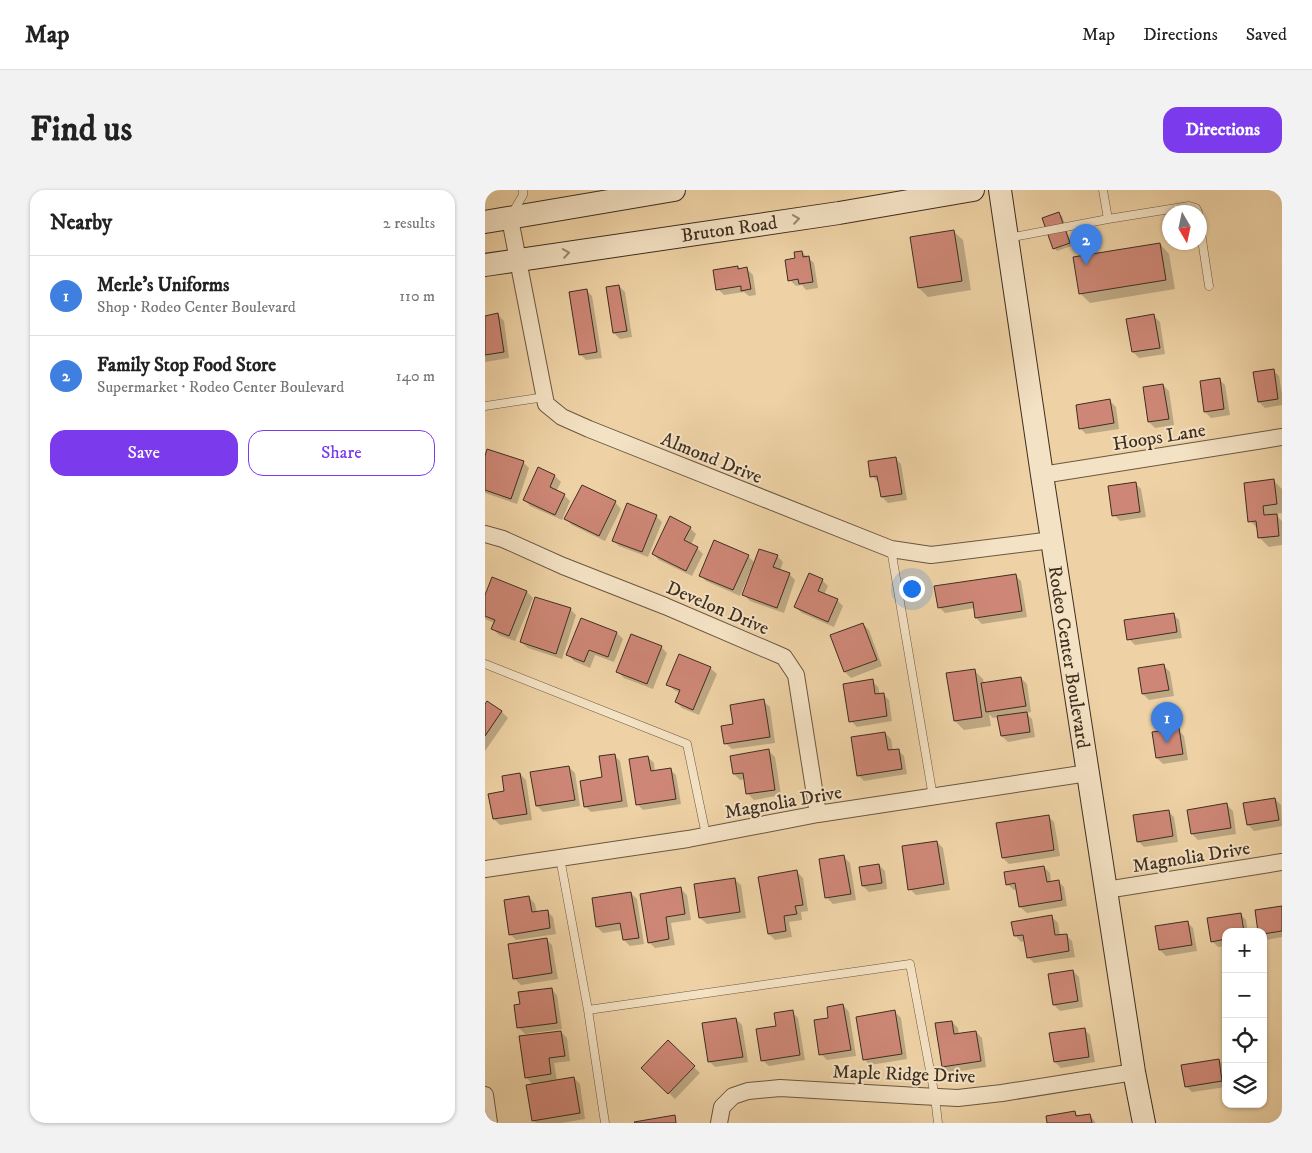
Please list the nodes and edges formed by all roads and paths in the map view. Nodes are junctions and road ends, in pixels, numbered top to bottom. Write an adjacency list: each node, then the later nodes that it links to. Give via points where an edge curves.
1 (523, 190): 7 (lane)
2 (674, 190): 7 (main road, via 597,200)
3 (973, 190): 12 (main road, Bruton Road, one-way to 3)
4 (1000, 190): 10 (main road, Rodeo Center Boulevard)
5 (1103, 190): 8 (lane)
6 (1162, 210): 8 (lane)
7 (510, 219): 9 (main road); 12 (street, Almond Drive)
8 (1108, 219): 10 (lane)
9 (485, 222)
10 (1008, 238): 18 (main road, Rodeo Center Boulevard)
11 (1204, 250): 14 (lane)
12 (518, 260): 13 (main road, Bruton Road); 15 (street, Almond Drive)
13 (485, 265)
14 (1209, 286)
15 (545, 397): 16 (lane); 21 (street, Almond Drive, via 546,404 562,417 589,429)
16 (485, 406)
17 (1282, 437): 18 (street, Hoops Lane)
18 (1042, 475): 20 (main road, Rodeo Center Boulevard)
19 (485, 534): 25 (street, Develon Drive, via 784,657 796,675)
20 (1052, 540): 21 (street, Almond Drive, via 931,555); 23 (main road, Rodeo Center Boulevard)
21 (891, 549): 24 (lane)
22 (485, 664): 26 (lane, via 687,744)
23 (1088, 773): 24 (street, Magnolia Drive); 30 (main road, Rodeo Center Boulevard)
24 (933, 797): 25 (street, Magnolia Drive)
25 (818, 814): 26 (street, Magnolia Drive)
26 (707, 835): 27 (street, Magnolia Drive)
27 (560, 858): 29 (street, Magnolia Drive); 31 (lane)
28 (1282, 862): 30 (street, Magnolia Drive)
29 (485, 869)
30 (1106, 890): 32 (main road, Rodeo Center Boulevard)
31 (588, 1010): 34 (lane, via 910,964); 36 (lane)
32 (1135, 1072): 34 (street, Maple Ridge Drive, via 1003,1093); 39 (main road, Rodeo Center Boulevard)
33 (485, 1095): 35 (street)
34 (935, 1097): 37 (street, Maple Ridge Drive, via 780,1088 748,1091 733,1096 723,1107); 38 (lane)
35 (489, 1123)
36 (605, 1123)
37 (719, 1123)
38 (938, 1123)
39 (1144, 1123)

